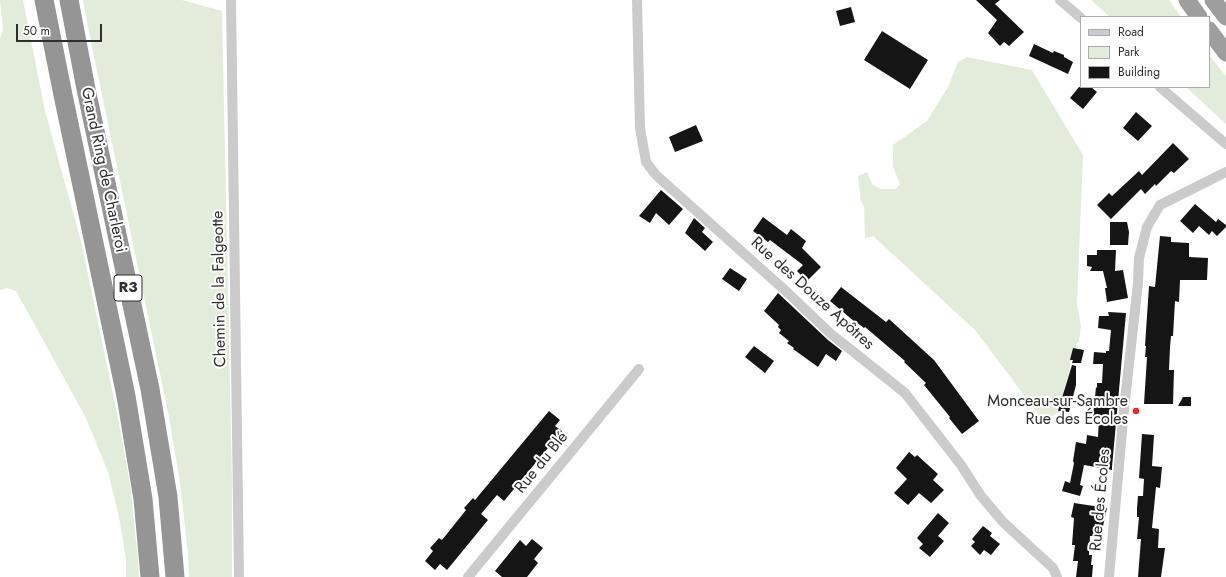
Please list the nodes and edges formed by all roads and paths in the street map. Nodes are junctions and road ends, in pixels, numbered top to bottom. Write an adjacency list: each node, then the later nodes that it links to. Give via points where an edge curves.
1 (44, 0): 17 (highway, Grand Ring de Charleroi / R3, via 126,396 143,499)
2 (69, 0): 18 (highway, Grand Ring de Charleroi / R3, via 150,389 168,497)
3 (232, 0): 19 (street, Chemin de la Falgeotte)
4 (637, 0): 21 (street, Rue des Douze Apôtres, via 640,128 646,162 656,175 788,293 832,336 905,393 961,464 981,496 1003,522 1053,568)
5 (1060, 0): 9 (street)
6 (1187, 0): 8 (highway)
7 (1213, 0): 10 (highway)
8 (1198, 16)
9 (1080, 17)
10 (1226, 17)
11 (1210, 31): 12 (highway)
12 (1226, 52)
13 (1161, 88): 14 (street)
14 (1226, 144)
15 (1226, 172): 22 (street, Rue des Écoles, via 1160,205 1147,227 1140,258)
16 (639, 369): 20 (street, Rue du Blé)
17 (150, 577)
18 (175, 577)
19 (238, 577)
20 (468, 577)
21 (1057, 577)
22 (1109, 577)

